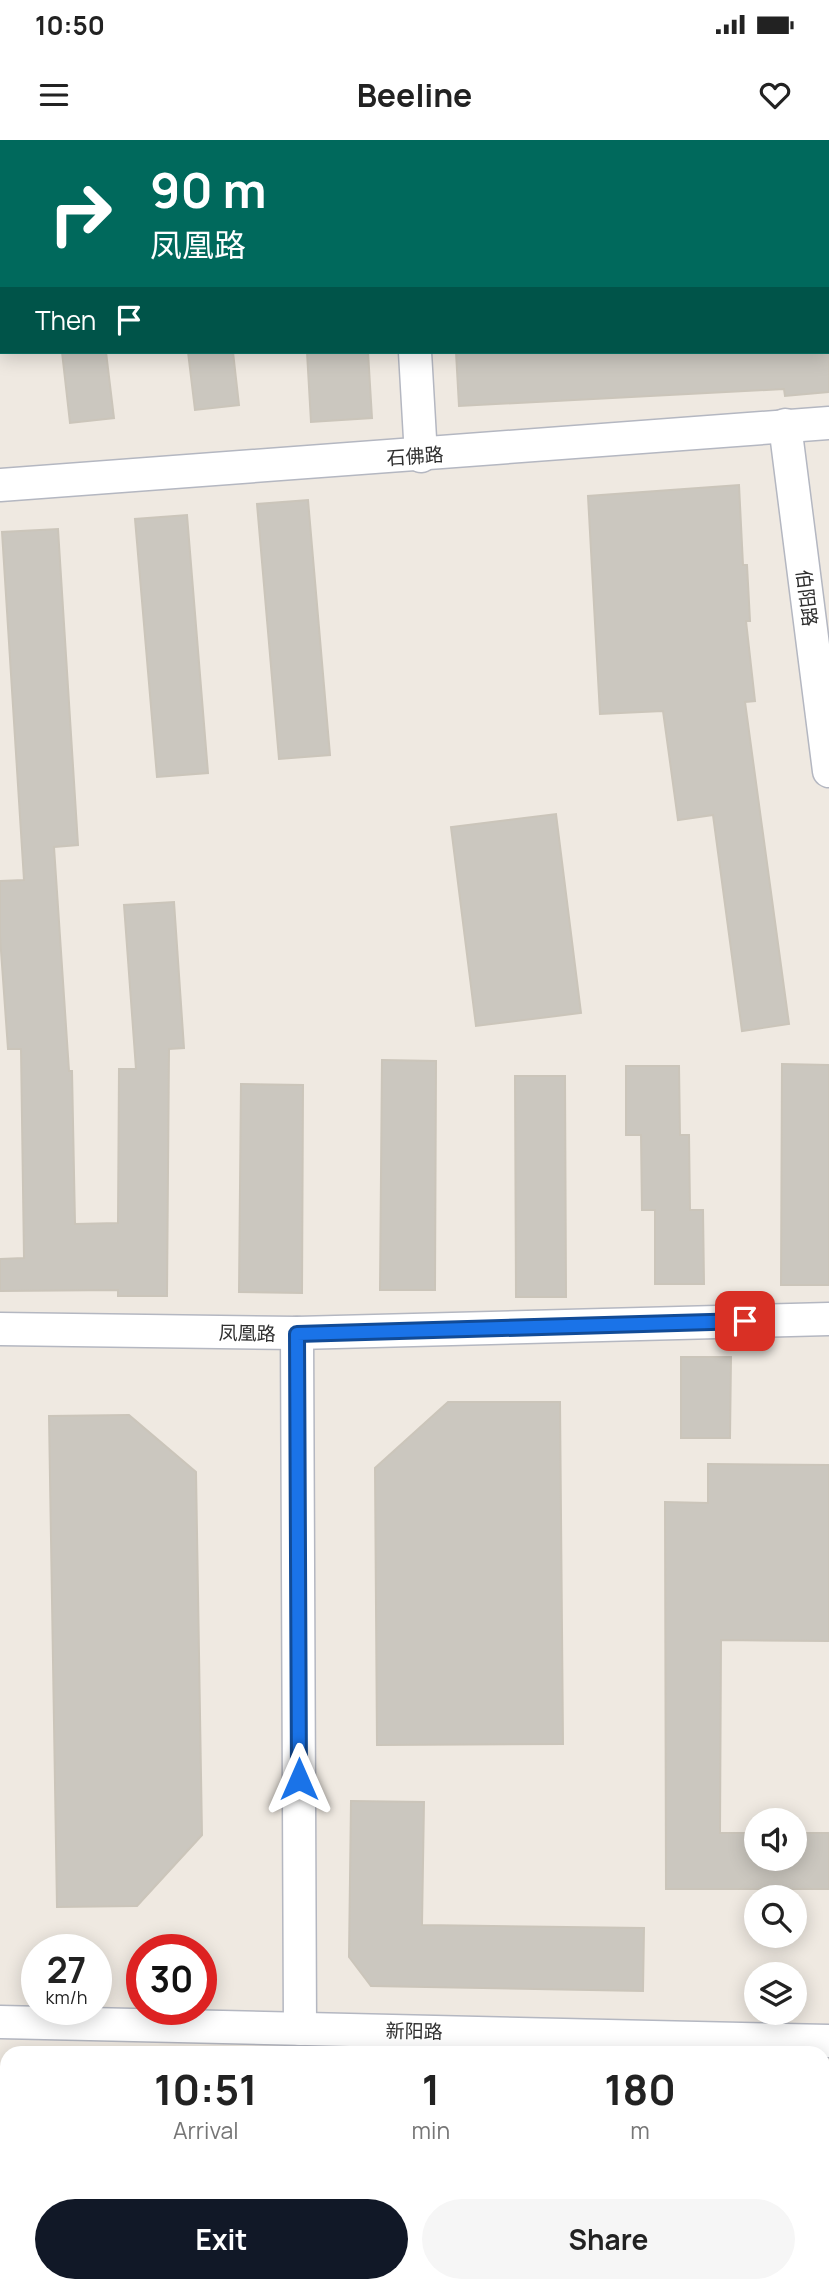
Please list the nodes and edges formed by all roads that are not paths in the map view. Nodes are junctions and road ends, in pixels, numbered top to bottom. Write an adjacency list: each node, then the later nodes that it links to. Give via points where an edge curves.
1 (415, 354): 4 (street)
2 (829, 423): 3 (street, 石佛路)
3 (785, 425): 4 (street, 石佛路); 6 (street, 伯阳路)
4 (421, 456): 5 (street, 石佛路)
5 (0, 485)
6 (829, 771)
7 (829, 1319): 9 (street, 凤凰路)
8 (0, 1329): 9 (street, 凤凰路)
9 (297, 1334): 11 (street)
10 (0, 2022): 11 (street, 新阳路)
11 (300, 2029): 12 (street, 新阳路)
12 (829, 2041)

